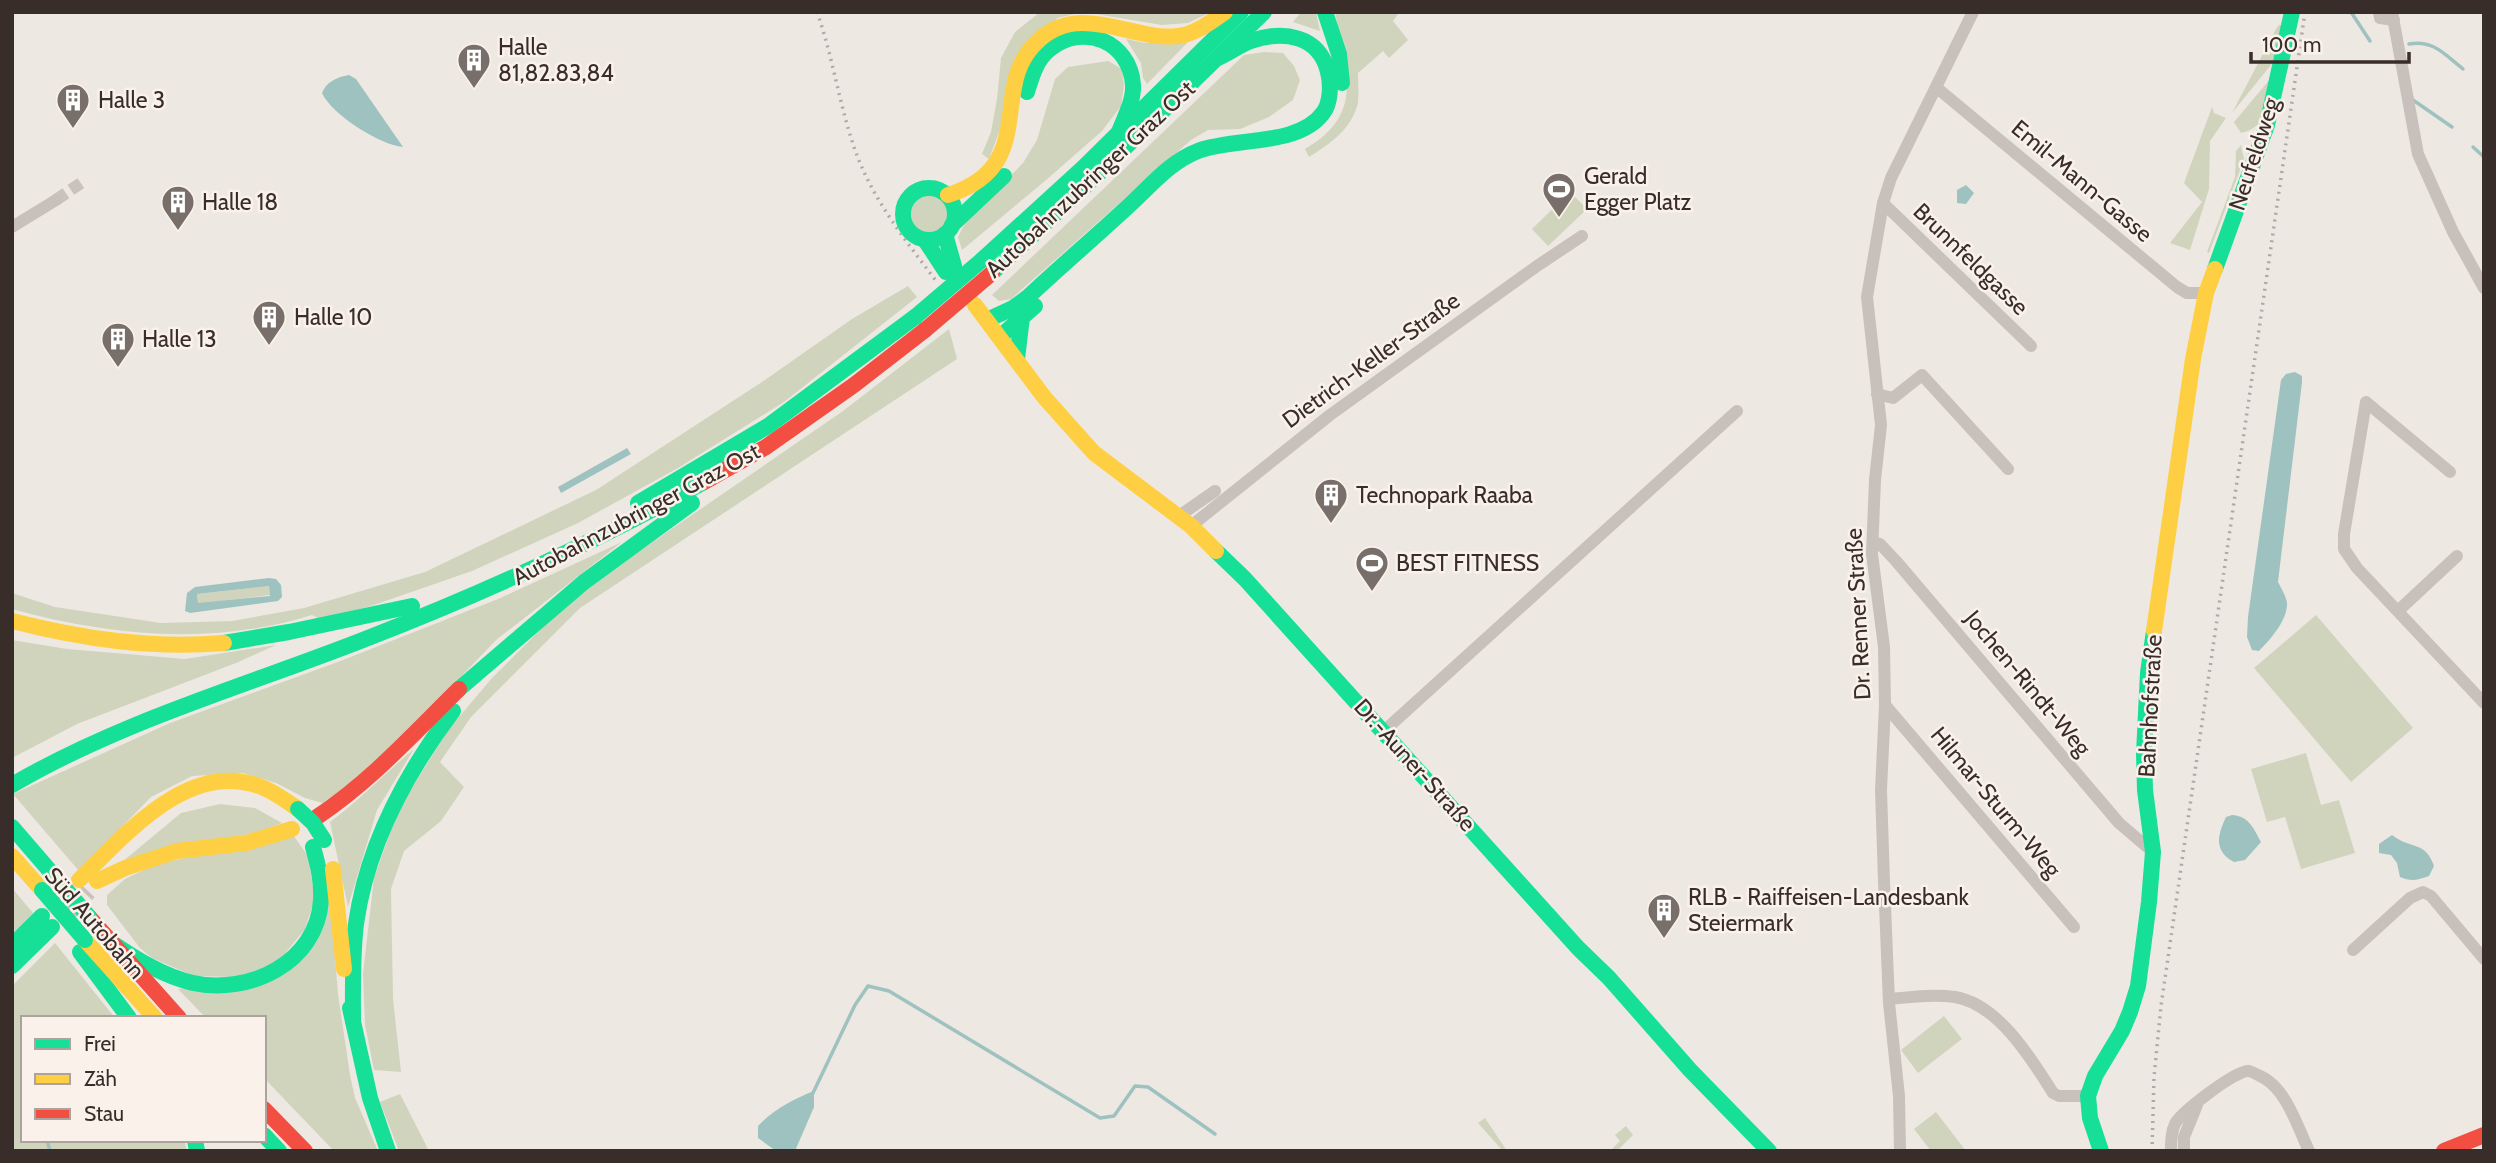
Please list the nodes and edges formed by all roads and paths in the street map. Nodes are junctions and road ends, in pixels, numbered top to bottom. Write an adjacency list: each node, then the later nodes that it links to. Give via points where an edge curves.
1 (1225, 12): 12 (main road, via 1182,36 1081,23 1041,37 1020,66 1011,123 998,162 971,187)
2 (1241, 12): 11 (main road, Autobahnzubringer Graz Ost)
3 (1264, 12): 9 (main road, Autobahnzubringer Graz Ost)
4 (1325, 12): 23 (main road, via 1341,66 1342,88 1339,108 1322,131 1294,146 1215,158 1191,169)
5 (1973, 12): 10 (street, Dr. Renner Straße)
6 (2292, 12): 21 (main road, Neufeldweg, via 2267,125)
7 (2379, 12): 8 (street, via 2380,18)
8 (2393, 16): 20 (street, via 2418,154)
9 (1218, 58): 19 (main road, Autobahnzubringer Graz Ost, via 1093,179); 24 (main road, via 1269,36 1303,37 1327,66 1329,92 1323,112 1290,134 1220,144 1184,158 1028,297)
10 (1937, 88): 14 (street, Dr. Renner Straße, via 1891,178); 21 (street, Emil-Mann-Gasse, via 2186,293)
11 (1119, 132): 16 (main road, via 1133,87 1122,53 1096,37 1058,42 1034,70 1018,142 1004,176); 19 (main road, Autobahnzubringer Graz Ost)
12 (948, 195): 16 (main road, via 954,212); 18 (main road, via 923,188 903,206 910,232)
13 (56, 200): 15 (street)
14 (1883, 204): 27 (street, Brunnfeldgasse); 29 (street, Dr. Renner Straße, via 1867,298)
15 (12, 227)
16 (949, 230): 18 (main road); 18 (main road, via 950,269)
17 (1582, 236): 35 (street, Dietrich-Keller-Straße)
18 (925, 240)
19 (987, 266): 25 (main road, Autobahnzubringer Graz Ost, bridge)
20 (2484, 288)
21 (2206, 293): 51 (main road, Bahnhofstraße, via 2148,673 2145,790)
22 (975, 305): 24 (main road, Dr.-Auner-Straße)
23 (1022, 317): 26 (main road); 28 (main road)
24 (987, 320): 26 (main road, Dr.-Auner-Straße)
25 (920, 324): 31 (main road, Autobahnzubringer Graz Ost, via 854,385); 38 (main road, Autobahnzubringer Graz Ost, via 768,426 644,500 521,561)
26 (1000, 337): 28 (main road, Dr.-Auner-Straße)
27 (2031, 346)
28 (1017, 359): 35 (main road, Dr.-Auner-Straße, via 1094,453)
29 (1877, 394): 32 (street, via 1894,398 1922,375); 36 (street, Dr. Renner Straße, via 1881,425)
30 (1737, 411): 44 (street)
31 (766, 447): 41 (main road, via 569,592); 46 (main road, Autobahnzubringer Graz Ost, via 640,517 513,579 132,726)
32 (2008, 470)
33 (2449, 471): 39 (street, via 2365,402 2344,549)
34 (1215, 491): 35 (street)
35 (1185, 521): 44 (main road, Dr.-Auner-Straße, via 1264,599)
36 (1873, 542): 43 (street, Dr. Renner Straße); 51 (street, Jochen-Rindt-Weg, via 1896,561 2119,823)
37 (2457, 556): 39 (street)
38 (412, 606): 40 (main road, via 278,635 164,646 68,636); 45 (main road, Autobahnzubringer Graz Ost, via 128,713)
39 (2398, 611): 42 (street)
40 (12, 621)
41 (504, 650): 47 (main road, via 365,783); 64 (main road, via 424,752 374,850 359,910)
42 (2484, 703)
43 (1885, 705): 53 (street, Hilmar-Sturm-Weg); 60 (street, Dr. Renner Straße, via 1881,790)
44 (1384, 731): 73 (main road, Dr.-Auner-Straße, via 1578,948)
45 (12, 768)
46 (12, 785)
47 (317, 817)
48 (293, 818): 48 (main road, via 271,790 225,781 200,785 156,807 88,884 177,851 246,842); 50 (main road, bridge, via 313,823)
49 (17, 833): 54 (main road, Süd Autobahn, bridge)
50 (318, 844): 54 (main road, via 322,883 317,920 299,952 270,975 234,986 193,983 155,970); 64 (main road, via 335,882)
51 (2153, 852): 65 (main road, Bahnhofstraße, via 2138,986 2122,1031)
52 (12, 856): 55 (main road, Süd Autobahn, bridge)
53 (2074, 927)
54 (111, 942): 63 (main road, Süd Autobahn)
55 (82, 944): 61 (main road); 62 (main road, Süd Autobahn)
56 (12, 946): 59 (main road, via 47,921)
57 (2353, 950): 58 (street, via 2410,898 2423,892)
58 (2484, 958)
59 (12, 966)
60 (1889, 999): 65 (street, via 1935,995 1981,1006 1997,1018 2053,1093); 74 (street, Dr. Renner Straße)
61 (128, 1016)
62 (153, 1016)
63 (177, 1016)
64 (352, 1021): 72 (main road, via 370,1104)
65 (2088, 1096): 75 (main road)
66 (2198, 1101): 76 (street, via 2176,1121); 77 (street, via 2184,1137); 78 (street, via 2249,1071 2267,1080 2284,1100)
67 (266, 1111): 71 (main road)
68 (2484, 1135): 79 (main road)
69 (266, 1137): 70 (main road)
70 (279, 1151)
71 (305, 1151)
72 (388, 1151)
73 (1769, 1151)
74 (1900, 1151)
75 (2101, 1151)
76 (2171, 1151)
77 (2184, 1151)
78 (2309, 1151)
79 (2444, 1151)

